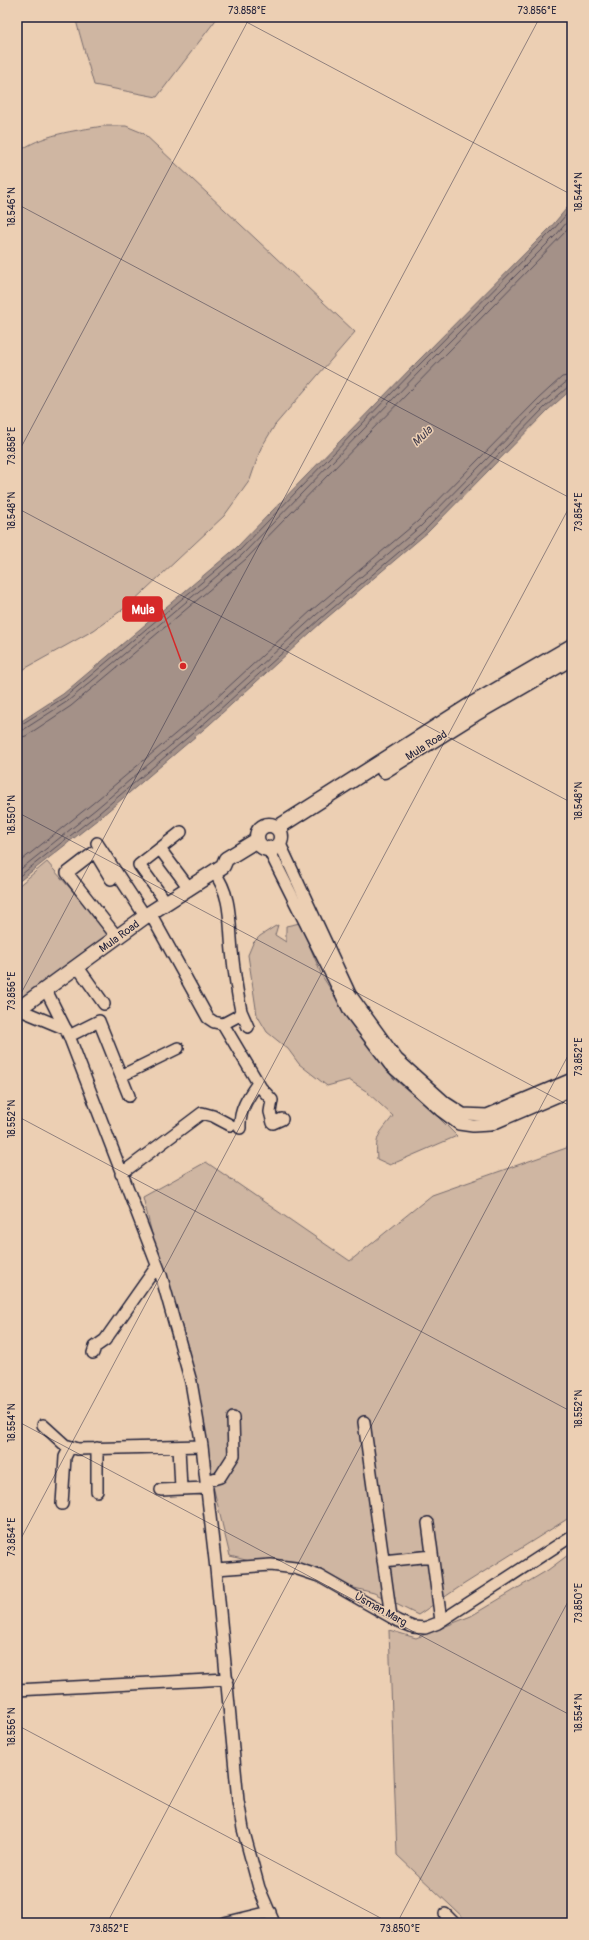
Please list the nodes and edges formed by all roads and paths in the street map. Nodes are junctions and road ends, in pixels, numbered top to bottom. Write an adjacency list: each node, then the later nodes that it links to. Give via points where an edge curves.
1 (572, 646): 4 (main road, via 472,704)
2 (572, 658): 4 (main road, Mula Road, via 475,714)
3 (180, 832): 6 (street)
4 (271, 841): 7 (main road, Mula Road, via 226,859); 23 (street, via 358,1006 397,1059 446,1103 463,1114 487,1115); 25 (street, via 341,998 390,1065 440,1110 459,1124 490,1124)
5 (97, 844): 11 (street)
6 (160, 849): 9 (street); 10 (street, via 139,865)
7 (219, 869): 9 (main road, Mula Road); 17 (street, via 228,901)
8 (111, 879): 12 (street, via 93,853 67,873)
9 (189, 888): 10 (main road, Mula Road)
10 (166, 902): 11 (main road, Mula Road)
11 (147, 914): 12 (main road, Mula Road); 18 (street, via 208,1018)
12 (117, 937): 13 (main road, Mula Road)
13 (77, 966): 14 (main road, Mula Road); 15 (street)
14 (46, 990): 16 (main road, Mula Road); 20 (street)
15 (104, 1004)
16 (17, 1010): 20 (street)
17 (241, 1011): 18 (street, via 238,1016); 19 (street)
18 (223, 1024): 24 (street)
19 (248, 1027)
20 (67, 1032): 22 (street, via 99,1021); 30 (street)
21 (178, 1048): 22 (street)
22 (121, 1076): 26 (street)
23 (572, 1079)
24 (258, 1083): 27 (street, via 272,1100 270,1112 273,1123); 29 (street, via 246,1100)
25 (572, 1090)
26 (129, 1096)
27 (282, 1119)
28 (230, 1125): 30 (street, via 202,1113)
29 (240, 1128)
30 (121, 1174): 31 (street)
31 (157, 1266): 32 (street); 36 (street, via 191,1382)
32 (93, 1353)
33 (234, 1418): 40 (street, via 234,1455 220,1477)
34 (364, 1422): 48 (street)
35 (43, 1425): 37 (street)
36 (202, 1446): 38 (street); 40 (street)
37 (70, 1447): 39 (street); 44 (street, via 65,1457)
38 (179, 1447): 39 (street); 41 (street)
39 (97, 1448): 43 (street)
40 (207, 1484): 41 (street); 49 (street)
41 (181, 1489): 42 (street)
42 (161, 1490)
43 (97, 1491)
44 (62, 1504)
45 (428, 1523): 47 (street)
46 (572, 1536): 51 (street, Usman Marg)
47 (432, 1556): 48 (street); 51 (street)
48 (383, 1561): 50 (street)
49 (216, 1569): 50 (street, Usman Marg, via 271,1565 295,1568 319,1576); 52 (street)
50 (391, 1617): 51 (street, Usman Marg, via 413,1627 425,1628)
51 (441, 1621)
52 (227, 1679): 53 (street); 54 (street, via 238,1801 243,1829 259,1888)
53 (17, 1690)
54 (270, 1912): 56 (street); 57 (street)
55 (445, 1914): 58 (street)
56 (224, 1923)
57 (274, 1923)
58 (454, 1923)

